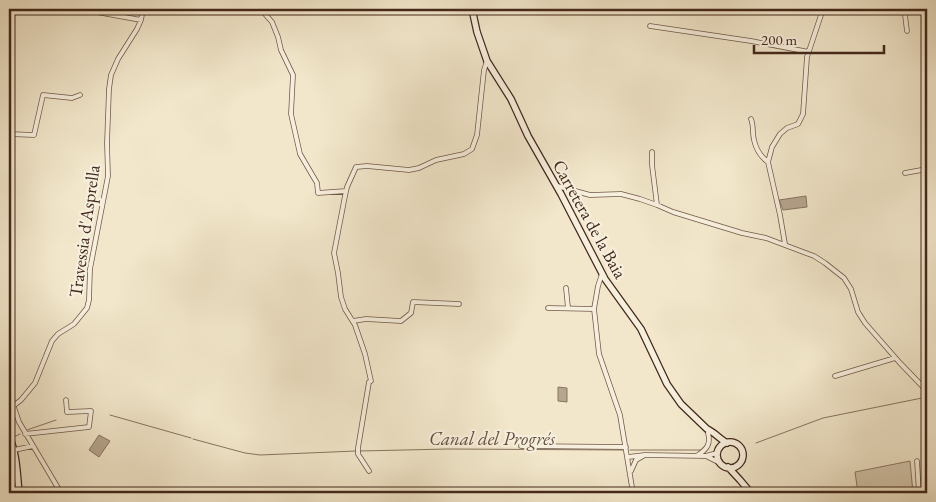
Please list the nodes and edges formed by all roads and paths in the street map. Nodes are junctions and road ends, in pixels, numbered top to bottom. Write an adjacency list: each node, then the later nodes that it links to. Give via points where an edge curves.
1 (80, 9): 7 (street)
2 (143, 9): 7 (street, Travessia d'Asprella)
3 (253, 9): 20 (street, via 264,13 272,22 293,74 291,114 300,154 317,183 318,192)
4 (472, 9): 11 (main road, Carretera de la Baia)
5 (823, 9): 10 (street)
6 (903, 9): 9 (street)
7 (141, 20): 35 (street, Travessia d'Asprella, via 111,75 108,176 90,269 87,308 74,324 52,341 35,383)
8 (650, 26): 10 (street)
9 (907, 31)
10 (809, 52): 16 (street, via 803,114 798,124 780,134)
11 (487, 61): 19 (main road, Carretera de la Baia, via 512,99); 20 (street, via 477,135 472,148 464,154 409,170 356,167)
12 (80, 94): 14 (street, via 72,98 43,96 34,135)
13 (752, 119): 16 (street, via 754,141 762,158)
14 (9, 134)
15 (652, 152): 21 (street)
16 (768, 162): 22 (street)
17 (927, 169): 18 (street)
18 (905, 173)
19 (555, 186): 21 (street, via 590,195 621,194); 23 (main road, Carretera de la Baia)
20 (346, 191): 29 (street, via 334,253 341,297)
21 (657, 204): 22 (street, via 673,212)
22 (785, 244): 30 (street, via 814,256 844,278 864,323)
23 (602, 274): 28 (street); 36 (main road, Carretera de la Baia, via 640,329 667,384)
24 (566, 288): 27 (street)
25 (459, 304): 29 (street, via 414,302 411,313 400,321)
26 (548, 308): 27 (street)
27 (568, 308): 28 (street)
28 (594, 309): 42 (street, via 599,354 620,415)
29 (352, 321): 53 (street, via 365,354 370,382 358,448 358,454)
30 (895, 358): 31 (street); 32 (street)
31 (835, 376)
32 (927, 391)
33 (9, 393): 35 (street)
34 (66, 400): 37 (street, via 67,412 91,410 89,427)
35 (13, 406): 37 (street)
36 (707, 431): 39 (main road, Carretera de la Baia); 43 (main road, Carretera de la Baia, via 716,441); 46 (street, via 709,444)
37 (25, 434): 40 (street)
38 (9, 436): 44 (main road)
39 (727, 443): 43 (main road); 51 (main road, via 739,446 743,457)
40 (33, 446): 44 (street); 57 (street)
41 (521, 446): 42 (street)
42 (626, 446): 48 (street)
43 (718, 451): 47 (street); 50 (main road)
44 (11, 452): 56 (main road)
45 (645, 455): 46 (street); 48 (street); 54 (street, via 636,460)
46 (698, 456): 47 (street)
47 (706, 456): 50 (street)
48 (628, 458): 54 (street)
49 (917, 461): 60 (street)
50 (720, 463): 52 (main road)
51 (739, 464): 52 (main road); 55 (main road)
52 (728, 467): 55 (main road)
53 (369, 471)
54 (631, 474): 58 (street)
55 (740, 480): 59 (main road)
56 (19, 493)
57 (61, 493)
58 (633, 493)
59 (751, 493)
60 (919, 493)

